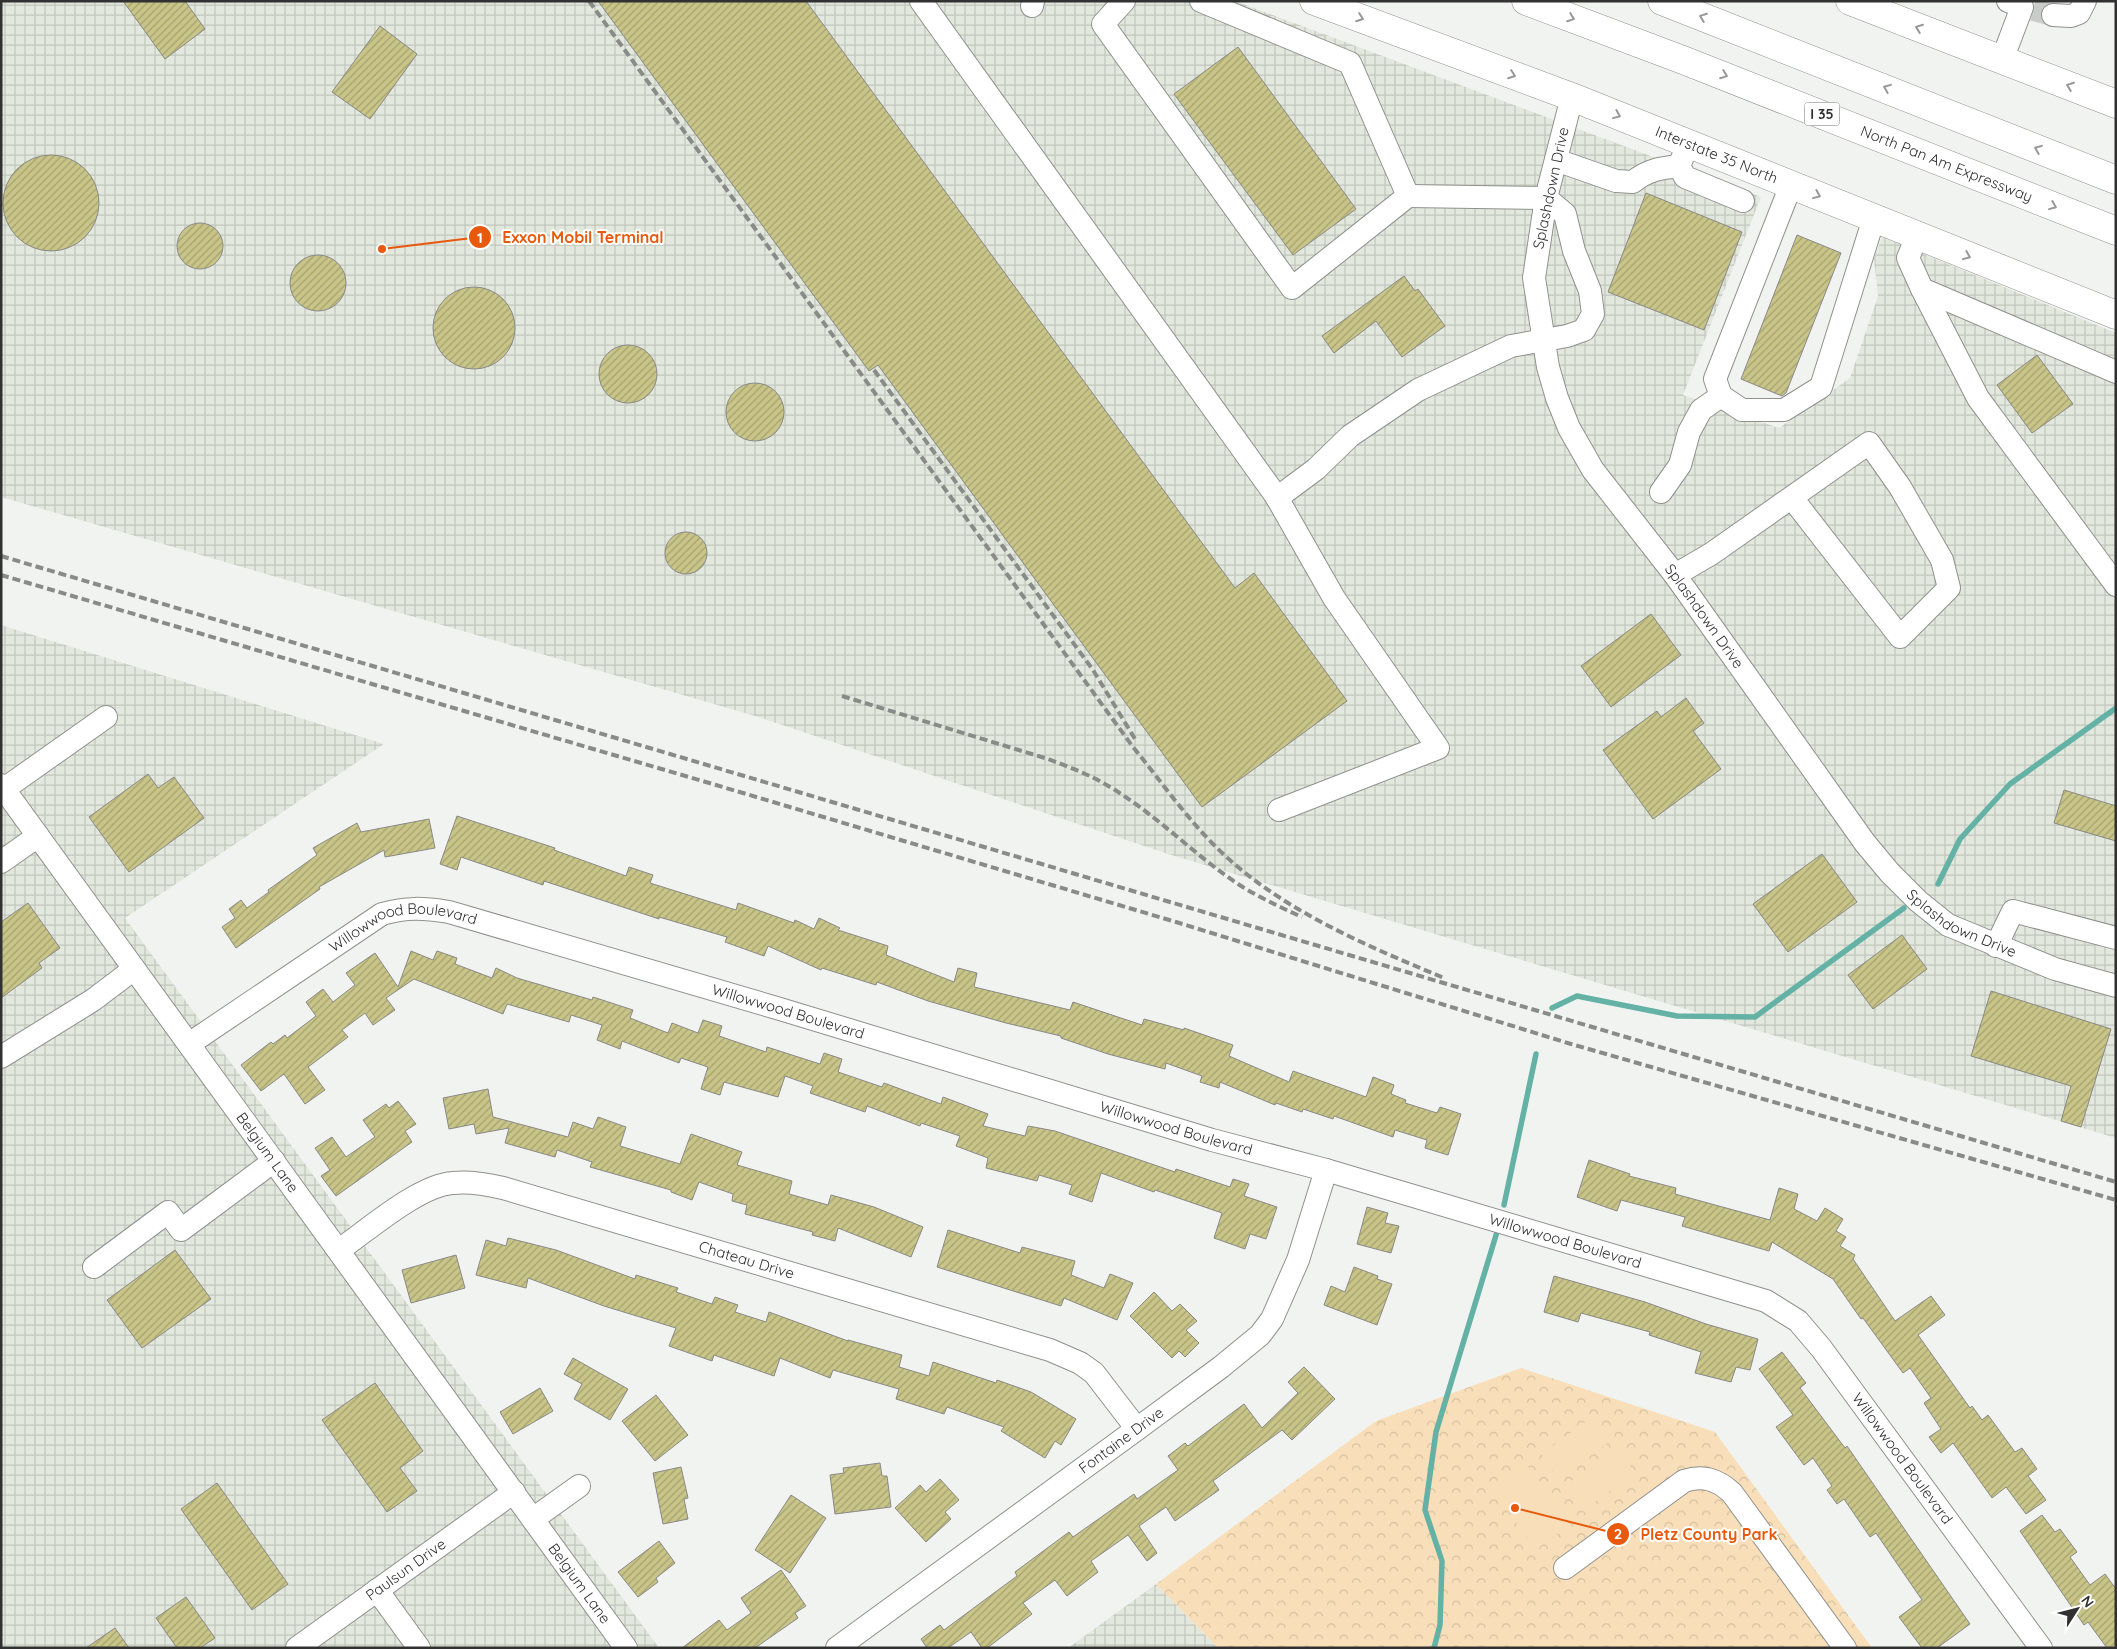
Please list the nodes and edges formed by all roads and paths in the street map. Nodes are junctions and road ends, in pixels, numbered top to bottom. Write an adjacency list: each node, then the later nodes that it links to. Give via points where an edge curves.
1 (921, 1): 29 (street)
2 (1124, 1): 17 (street, via 1103,24 1292,288)
3 (1200, 1): 17 (street, via 1350,63)
4 (1314, 1): 11 (main road, Interstate 35 North, one-way to 11)
5 (1526, 1): 21 (main road, North Pan Am Expressway / I 35, one-way to 21)
6 (1662, 1): 15 (main road, one-way to 6)
7 (1850, 1): 10 (main road, one-way to 7)
8 (2085, 1): 9 (street, via 2078,13 2071,16)
9 (2029, 9): 10 (street)
10 (2002, 60): 12 (main road, one-way to 10)
11 (1572, 97): 13 (main road, Interstate 35 North, one-way to 13); 14 (street, Splashdown Drive)
12 (2115, 100)
13 (1684, 155): 14 (street, via 1642,174 1633,182 1616,181); 16 (main road, Interstate 35 North); 19 (street, via 1685,178)
14 (1556, 160): 18 (street, Splashdown Drive)
15 (2116, 180)
16 (1791, 185): 20 (main road, Interstate 35 North, one-way to 20); 27 (street, via 1715,378)
17 (1408, 196): 18 (street)
18 (1546, 198): 25 (street, Splashdown Drive, via 1534,278); 25 (street, via 1565,214 1574,251 1590,290 1593,314 1584,330)
19 (1743, 201)
20 (1874, 218): 22 (main road, Interstate 35 North); 27 (street, via 1821,387 1784,410 1742,410)
21 (2116, 231)
22 (1917, 236): 23 (street, via 1908,258); 24 (main road, Interstate 35 North, one-way to 24)
23 (1922, 289): 26 (street); 32 (street, via 1978,398)
24 (2116, 315)
25 (1544, 340): 29 (street, via 1511,346 1418,390 1350,436 1316,469); 31 (street, Splashdown Drive, via 1555,390 1569,428 1593,470)
26 (2116, 372)
27 (1721, 396): 28 (street, via 1701,410 1689,432 1680,465)
28 (1661, 492)
29 (1277, 498): 35 (street, via 1334,598 1438,748)
30 (1792, 498): 30 (street, via 1869,444 1900,487 1942,560 1950,588 1900,637); 31 (street)
31 (1675, 575): 39 (street, Splashdown Drive, via 1865,843 1890,873 1948,925)
32 (2116, 585)
33 (106, 717): 34 (street)
34 (3, 787): 36 (street, Belgium Lane)
35 (1279, 810)
36 (38, 836): 37 (street); 40 (street, Belgium Lane)
37 (1, 862)
38 (2116, 938): 39 (street, via 2013,911)
39 (1996, 946): 41 (street, Splashdown Drive, via 2055,970)
40 (134, 969): 42 (street, Belgium Lane); 43 (street, via 93,1000)
41 (2116, 986)
42 (189, 1044): 44 (street, Belgium Lane); 45 (street, Willowwood Boulevard, via 382,914 403,908 424,908 448,912 770,1006 1212,1140)
43 (1, 1057)
44 (274, 1161): 46 (street, Belgium Lane); 47 (street, via 181,1230 168,1212)
45 (1326, 1170): 48 (street, Fontaine Drive, via 1298,1260 1272,1319 1260,1335 1221,1367); 59 (street, Willowwood Boulevard, via 1766,1300 1798,1321)
46 (339, 1250): 48 (street, Chateau Drive, via 416,1196 435,1188 452,1183 479,1183 503,1188 1050,1350 1094,1372); 50 (street, Belgium Lane)
47 (94, 1267)
48 (1137, 1429): 57 (street, Fontaine Drive)
49 (578, 1486): 51 (street)
50 (514, 1492): 51 (street, Belgium Lane); 53 (street, Paulsun Drive)
51 (533, 1519): 56 (street, Belgium Lane)
52 (1565, 1568): 58 (street, via 1684,1481 1708,1478 1721,1483 1732,1493)
53 (377, 1590): 54 (street, Paulsun Drive); 55 (street)
54 (297, 1648)
55 (418, 1648)
56 (626, 1648)
57 (837, 1648)
58 (1845, 1648)
59 (2041, 1648)

